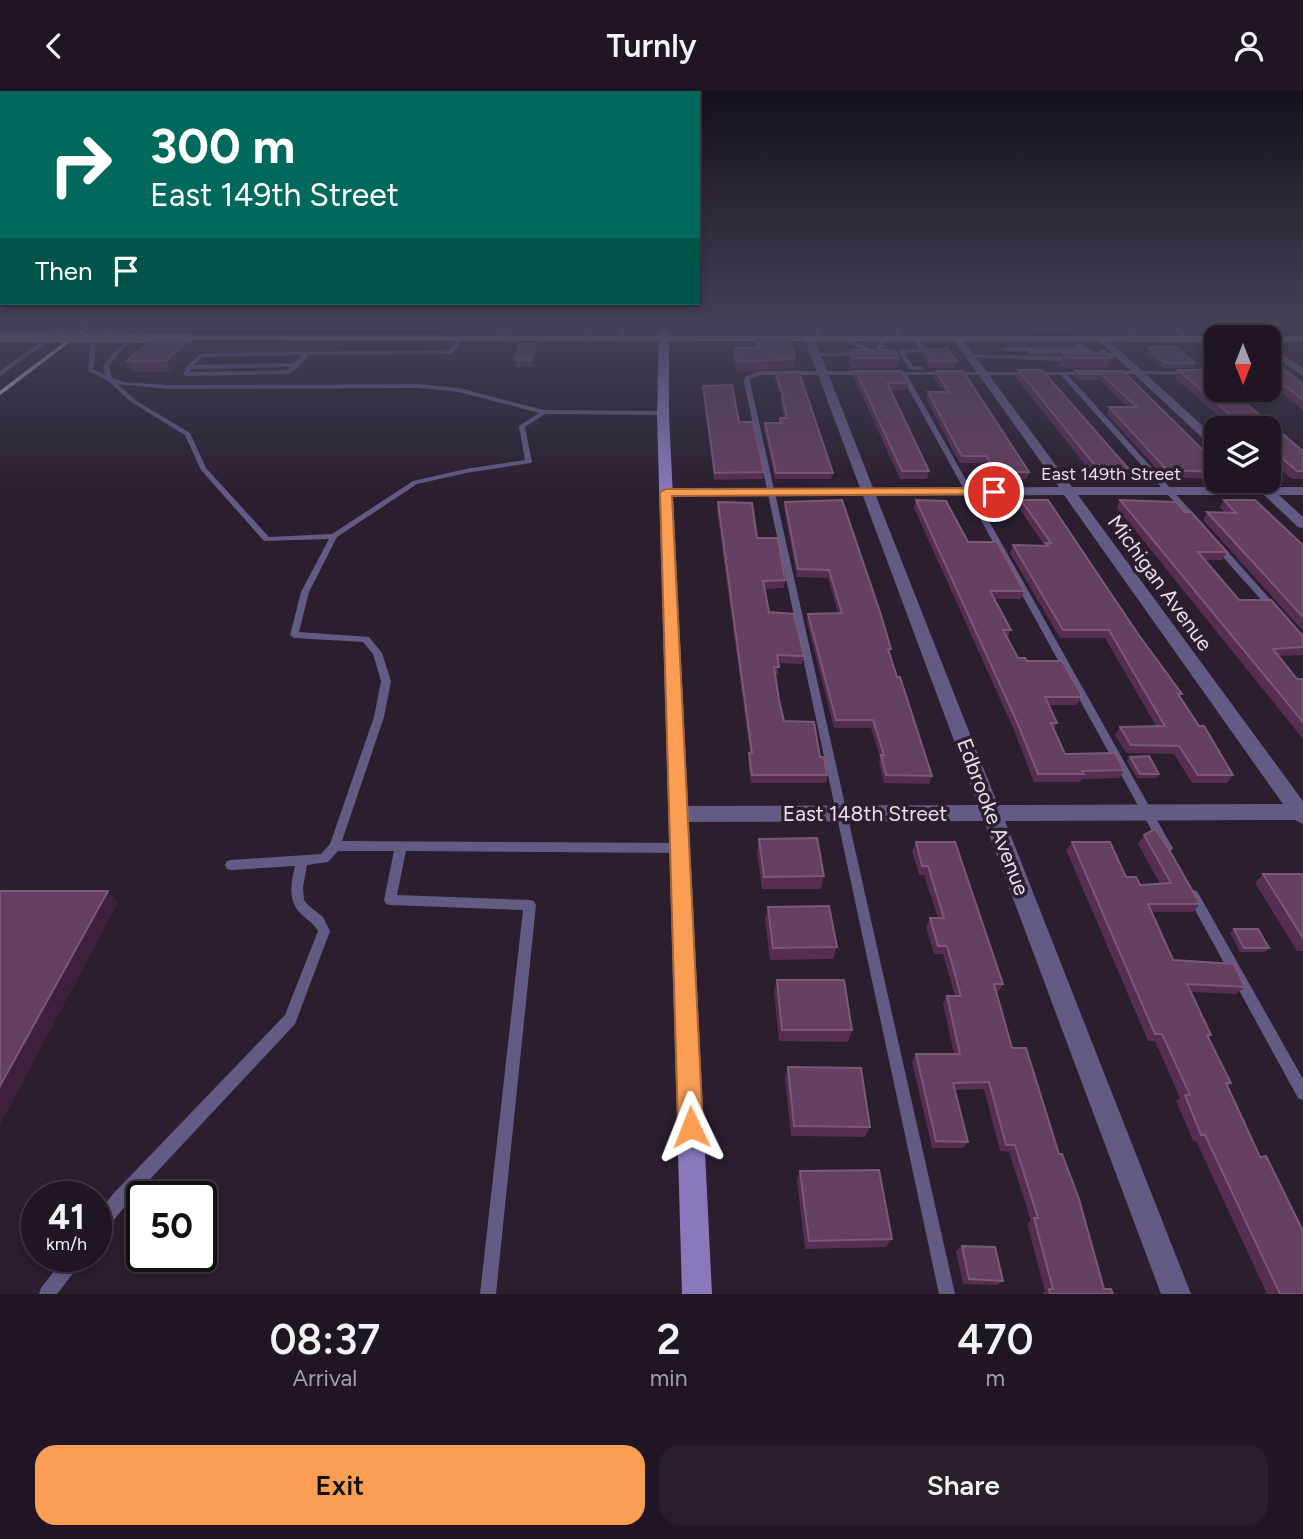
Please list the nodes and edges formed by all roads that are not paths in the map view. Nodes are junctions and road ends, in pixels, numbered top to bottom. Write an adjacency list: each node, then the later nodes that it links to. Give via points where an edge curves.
1 (114, 383): 25 (lane, via 133,401 188,434 203,470 267,539)
2 (121, 383): 10 (lane, via 419,386 459,390)
3 (664, 383): 11 (main road)
4 (748, 383): 16 (lane)
5 (830, 383): 17 (street, Edbrooke Avenue)
6 (909, 383): 18 (lane)
7 (989, 383): 19 (street, Michigan Avenue)
8 (1072, 383): 20 (lane)
9 (1151, 383): 12 (street)
10 (544, 412): 11 (lane); 25 (lane, via 522,426 529,462 415,482)
11 (663, 413): 15 (main road)
12 (1204, 433)
13 (1281, 491): 14 (street, East 149th Street)
14 (1303, 491)
15 (666, 492): 16 (street, East 149th Street); 31 (main road)
16 (771, 492): 17 (street, East 149th Street); 32 (lane)
17 (869, 492): 18 (street, East 149th Street); 29 (street, Edbrooke Avenue)
18 (969, 492): 19 (street, East 149th Street); 28 (lane)
19 (1069, 492): 20 (street, East 149th Street); 30 (street, Michigan Avenue)
20 (1169, 492): 21 (street, East 149th Street); 24 (lane)
21 (1204, 492)
22 (1270, 493): 23 (street)
23 (1303, 524)
24 (1205, 531)
25 (334, 536): 33 (lane, via 305,591 294,635 366,639 377,653 386,681 379,717)
26 (1214, 541): 27 (lane)
27 (1285, 621)
28 (1147, 812): 29 (street, East 148th Street); 30 (street, East 148th Street); 37 (lane)
29 (992, 813): 32 (street, East 148th Street); 47 (street, Edbrooke Avenue)
30 (1302, 813)
31 (679, 814): 32 (street, East 148th Street); 35 (main road)
32 (841, 814): 46 (lane)
33 (335, 846): 34 (lane); 36 (lane, via 324,859)
34 (401, 846): 35 (lane); 44 (lane, via 390,900 530,905)
35 (680, 848): 45 (main road)
36 (302, 861): 38 (lane); 41 (lane, via 297,899 324,931 290,1019)
37 (1174, 861)
38 (232, 865)
39 (1188, 885): 40 (lane)
40 (1303, 1093)
41 (112, 1209)
42 (64, 1272): 43 (lane)
43 (47, 1294)
44 (488, 1294)
45 (697, 1294)
46 (947, 1294)
47 (1176, 1294)

